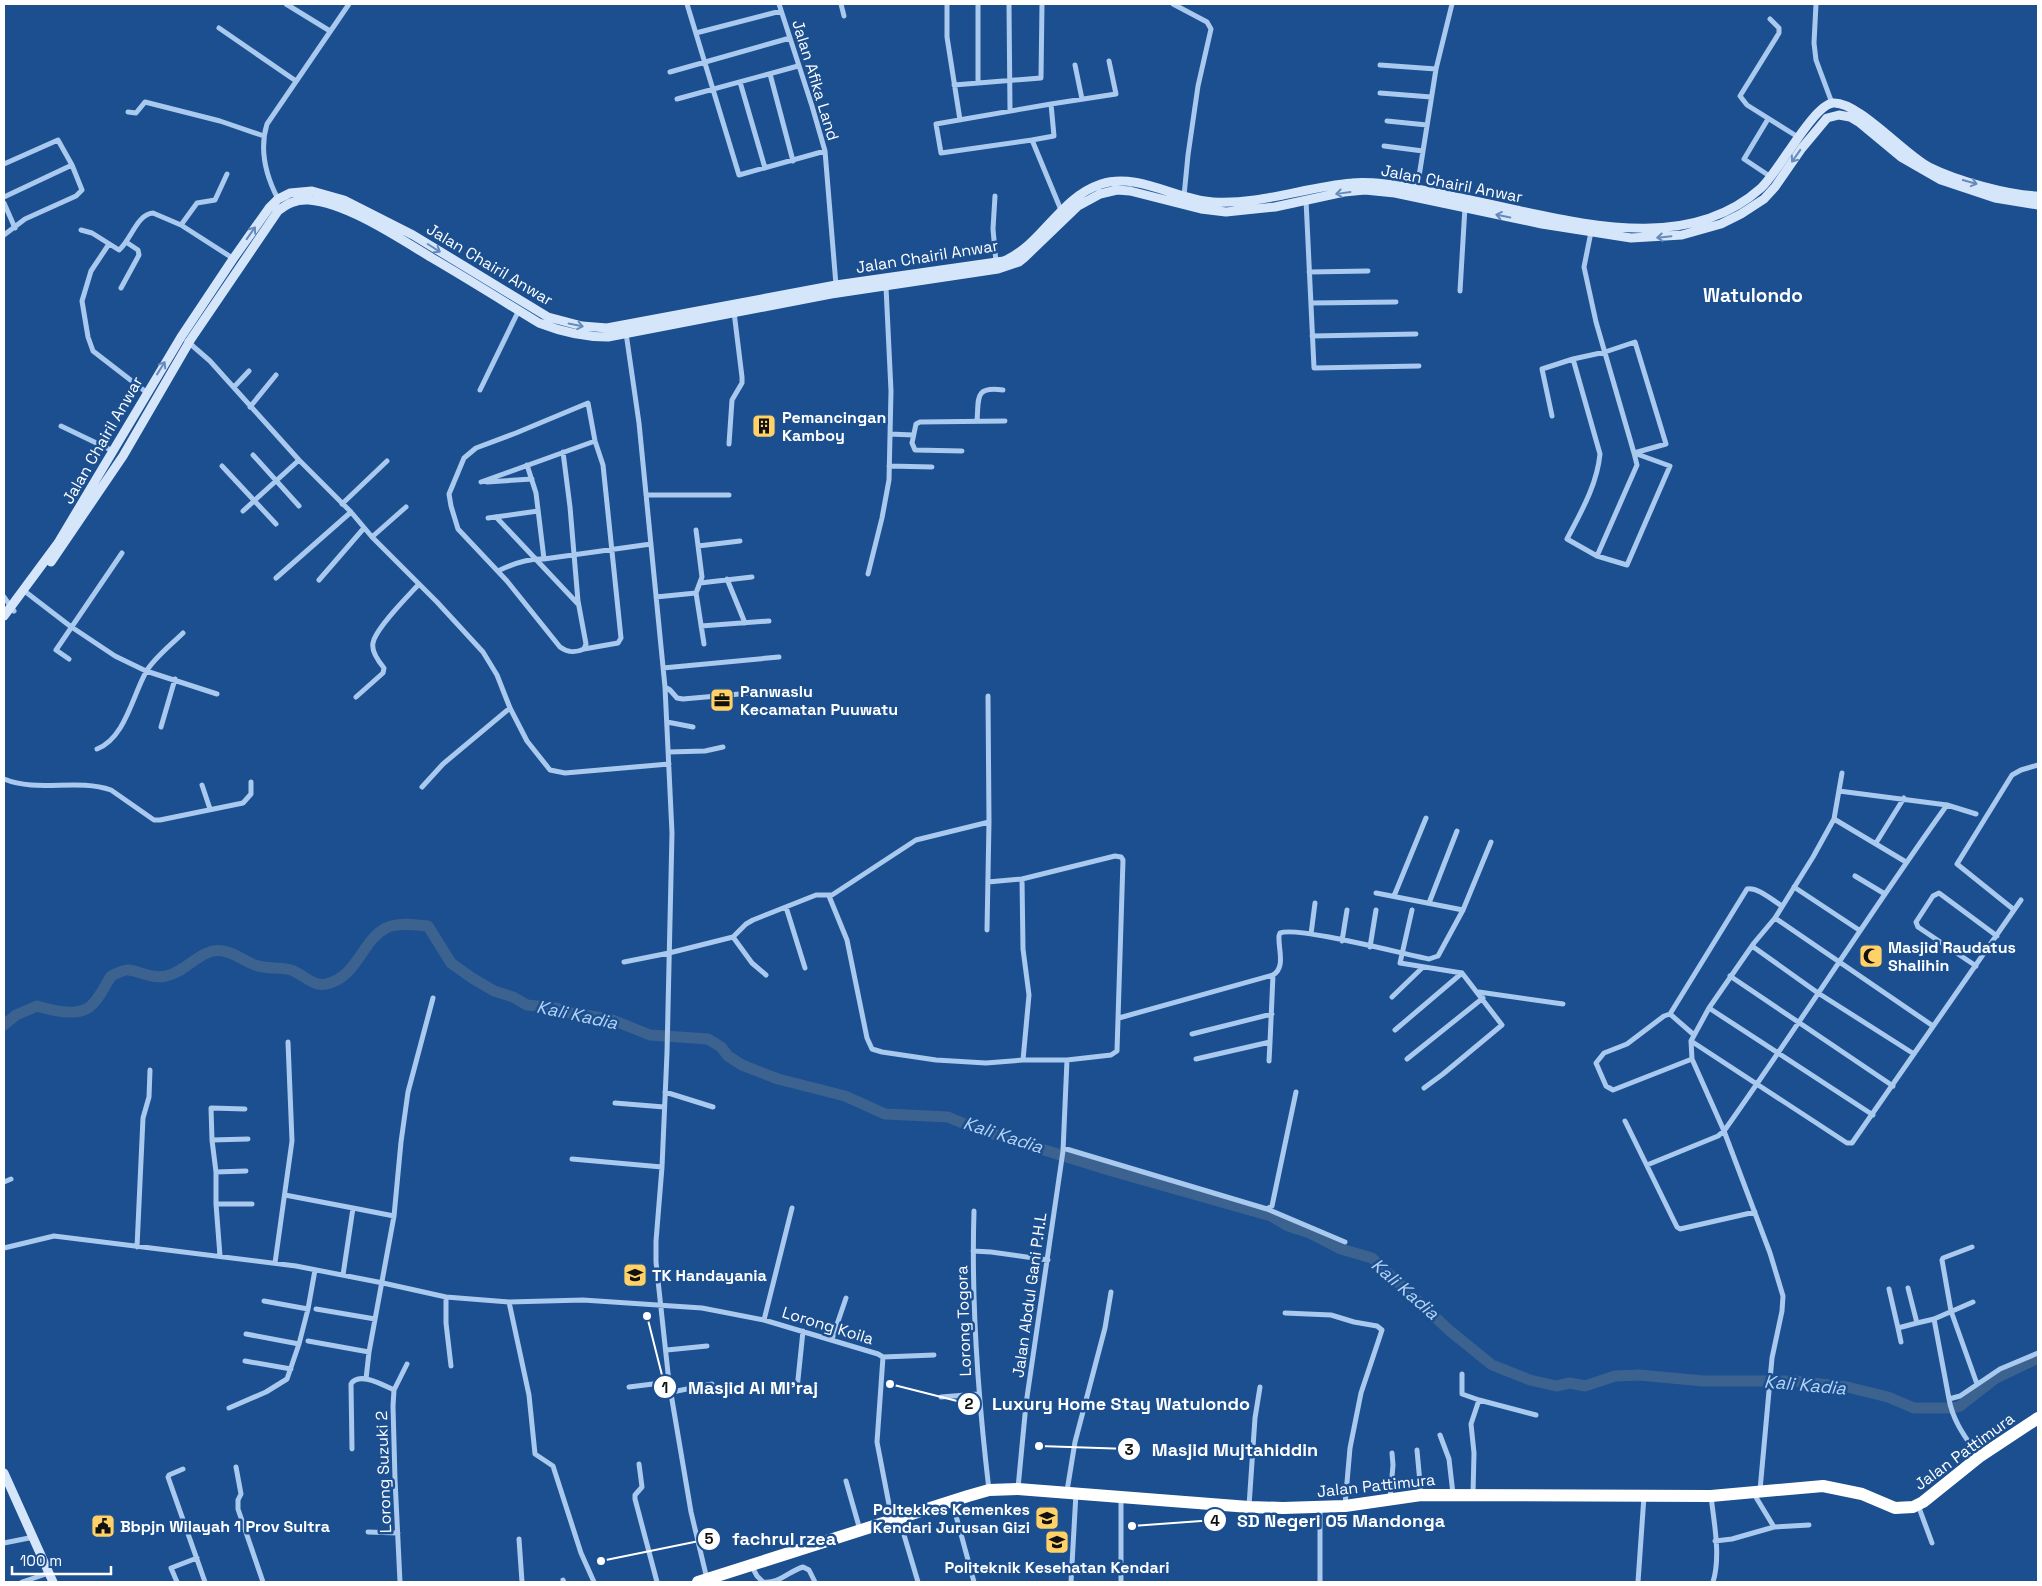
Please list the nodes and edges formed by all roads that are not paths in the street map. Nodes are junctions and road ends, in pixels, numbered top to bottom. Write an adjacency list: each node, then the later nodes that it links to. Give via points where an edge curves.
1 (286, 4): 17 (street)
2 (350, 4): 17 (street)
3 (687, 4): 18 (street)
4 (779, 4): 13 (street, Jalan Afika Land)
5 (841, 4): 14 (street)
6 (947, 4): 32 (street, via 947,37)
7 (978, 4): 31 (street)
8 (1009, 4): 28 (street)
9 (1042, 4): 28 (street, via 1041,78)
10 (1173, 4): 63 (street, via 1209,24 1211,29 1198,86)
11 (1452, 4): 25 (street)
12 (1816, 4): 39 (street, via 1816,60)
13 (781, 11): 18 (street); 19 (street, Jalan Afika Land)
14 (844, 16)
15 (1770, 19): 45 (street, via 1779,28 1779,33 1740,96)
16 (219, 28): 29 (street)
17 (330, 32): 29 (street)
18 (696, 33): 21 (street)
19 (790, 38): 21 (street); 24 (street, Jalan Afika Land)
20 (1109, 61): 37 (street, via 1116,94)
21 (705, 62): 26 (street); 33 (street)
22 (1075, 65): 37 (street)
23 (1380, 65): 25 (street)
24 (798, 66): 27 (street); 52 (street, Jalan Afika Land)
25 (1436, 69): 35 (street)
26 (670, 72)
27 (770, 74): 30 (street); 54 (street)
28 (1010, 80): 31 (street); 41 (street)
29 (296, 81): 48 (street, via 268,124)
30 (740, 82): 33 (street); 57 (street)
31 (978, 83): 32 (street)
32 (954, 85): 44 (street)
33 (714, 89): 36 (street); 57 (street, via 738,175)
34 (1380, 92): 35 (street)
35 (1431, 97): 47 (street)
36 (677, 99)
37 (1082, 99): 38 (street)
38 (1051, 104): 41 (street); 50 (street, via 1054,136)
39 (1832, 104): 42 (main road); 43 (main road); 49 (main road, Jalan Chairil Anwar); 64 (main road, one-way to 64, via 1856,110 1929,167 1969,182)
40 (128, 112): 48 (street, via 136,114 145,102)
41 (1010, 112): 44 (street)
42 (1839, 115): 43 (main road); 68 (main road, via 1860,123 1901,157 1941,180 1995,198)
43 (1827, 118): 74 (main road, Jalan Chairil Anwar, one-way to 74, via 1764,198 1728,220 1696,232 1656,238)
44 (960, 120): 50 (street, via 936,124 941,153)
45 (1768, 120): 49 (street); 59 (street, via 1744,159)
46 (1387, 121): 47 (street)
47 (1427, 125): 53 (street)
48 (264, 136): 65 (street, via 267,170)
49 (1798, 137): 59 (main road, Jalan Chairil Anwar)
50 (1032, 140): 70 (street)
51 (1384, 146): 53 (street)
52 (825, 151): 54 (street); 84 (street, Jalan Afika Land)
53 (1423, 151): 60 (street)
54 (793, 161): 57 (street)
55 (4, 164): 56 (street, via 58,140)
56 (72, 165): 61 (street); 72 (street, via 81,192 25,219)
57 (765, 168)
58 (227, 174): 71 (street, via 215,200 197,203)
59 (1771, 178): 60 (main road, Jalan Chairil Anwar, via 1733,208 1696,223 1661,228 1562,220)
60 (1419, 192): 63 (main road, Jalan Chairil Anwar, via 1398,185 1353,182 1270,198 1225,202); 66 (main road, Jalan Chairil Anwar, one-way to 66, via 1365,190); 69 (main road, Jalan Chairil Anwar)
61 (4, 196)
62 (995, 196): 80 (street)
63 (1184, 196): 70 (main road, Jalan Chairil Anwar, via 1132,182 1112,182 1088,189)
64 (2038, 196)
65 (278, 199): 76 (main road, Jalan Chairil Anwar, via 301,191 326,194 344,200); 79 (main road, Jalan Chairil Anwar, one-way to 65, via 269,208)
66 (1306, 200): 82 (street); 83 (main road, Jalan Chairil Anwar, via 1275,207 1218,212 1130,191 1107,191 1078,206 1019,262 998,269)
67 (4, 203): 72 (street)
68 (2038, 205)
69 (1465, 207): 74 (main road, Jalan Chairil Anwar, one-way to 69); 87 (street)
70 (1061, 210): 80 (main road, Jalan Chairil Anwar, via 1020,252)
71 (181, 225): 77 (street, via 159,214 148,213); 79 (street)
72 (15, 228): 75 (street)
73 (80, 230): 78 (street, via 92,233)
74 (1591, 232): 97 (street, via 1584,267)
75 (4, 235)
76 (411, 240): 79 (main road, Jalan Chairil Anwar, via 336,207 319,201 298,200 285,205); 90 (main road, Jalan Chairil Anwar); 92 (main road, Jalan Chairil Anwar, one-way to 92, via 548,317 582,326)
77 (126, 242): 78 (street, via 119,250); 86 (street, via 138,250 139,255)
78 (109, 244): 105 (street, via 91,271 82,301 88,337 93,351)
79 (237, 261): 95 (main road, Jalan Chairil Anwar); 96 (main road, Jalan Chairil Anwar)
80 (996, 263): 83 (main road, Jalan Chairil Anwar)
81 (1368, 271): 82 (street)
82 (1309, 272): 89 (street)
83 (910, 279): 84 (main road, Jalan Chairil Anwar); 85 (main road, Jalan Chairil Anwar)
84 (836, 284): 92 (main road, Jalan Chairil Anwar)
85 (886, 287): 91 (main road, Jalan Chairil Anwar); 111 (street)
86 (121, 288)
87 (1460, 291)
88 (1396, 302): 89 (street)
89 (1311, 303): 94 (street)
90 (519, 310): 92 (main road, Jalan Chairil Anwar, via 554,329 580,335 608,337); 103 (street)
91 (734, 312): 92 (main road, Jalan Chairil Anwar); 114 (street, via 742,383 731,405)
92 (625, 330): 128 (street)
93 (1416, 334): 94 (street)
94 (1312, 336): 99 (street, via 1314,368)
95 (180, 337): 96 (street); 105 (main road, Jalan Chairil Anwar, one-way to 95)
96 (189, 342): 102 (street); 160 (main road, Jalan Chairil Anwar, via 123,456 61,550)
97 (1605, 352): 98 (street); 118 (street); 118 (street, via 1636,342 1666,444)
98 (1573, 359): 107 (street, via 1542,370); 149 (street, via 1600,454 1599,468 1567,539)
99 (1419, 366)
100 (250, 371): 102 (street)
101 (276, 375): 106 (street)
102 (234, 388): 106 (street)
103 (480, 390)
104 (1003, 390): 108 (street, via 990,388 981,392)
105 (146, 392): 115 (main road, Jalan Chairil Anwar)
106 (250, 407): 120 (street)
107 (1552, 416)
108 (977, 421): 109 (street); 112 (street, via 918,422)
109 (1004, 421)
110 (61, 426): 115 (street)
111 (890, 434): 112 (street); 124 (street)
112 (913, 435): 116 (street, via 915,450)
113 (595, 441): 117 (street); 146 (street, via 602,465); 152 (street, via 588,403 480,446 464,458 449,494 455,520 462,535)
114 (729, 444)
115 (114, 451): 165 (main road, Jalan Chairil Anwar, via 58,544)
116 (962, 451)
117 (563, 452): 122 (street); 148 (street)
118 (1634, 453): 149 (street, via 1637,465); 149 (street, via 1670,466 1626,565)
119 (253, 455): 127 (street)
120 (299, 460): 127 (street); 131 (street)
121 (387, 461): 131 (street)
122 (527, 465): 126 (street); 126 (street, via 480,482)
123 (222, 466): 130 (street)
124 (890, 466): 125 (street); 153 (street, via 888,493)
125 (932, 467)
126 (532, 479): 134 (street)
127 (277, 481): 130 (street); 132 (street)
128 (646, 495): 129 (street); 144 (street)
129 (729, 495)
130 (255, 501): 135 (street); 139 (street)
131 (342, 504): 136 (street)
132 (299, 506)
133 (406, 507): 142 (street)
134 (538, 510): 137 (street); 151 (street)
135 (243, 511)
136 (351, 512): 140 (street); 155 (street)
137 (496, 517): 138 (street); 150 (street)
138 (488, 518)
139 (276, 524)
140 (364, 528): 142 (street); 156 (street)
141 (696, 530): 145 (street)
142 (372, 537): 159 (street)
143 (740, 541): 145 (street)
144 (651, 544): 146 (street); 163 (street)
145 (698, 546): 158 (street)
146 (610, 549): 148 (street); 174 (street, via 620,641)
147 (122, 553): 170 (street)
148 (574, 554): 151 (street); 164 (street)
149 (1597, 556)
150 (535, 558): 151 (street); 152 (street); 164 (street)
151 (544, 558)
152 (498, 571): 174 (street, via 560,647 571,652)
153 (868, 574)
154 (752, 577): 157 (street)
155 (276, 578)
156 (319, 580)
157 (727, 580): 158 (street); 168 (street)
158 (700, 582): 161 (street)
159 (419, 584): 183 (street, via 373,641 383,673); 185 (street, via 483,652 497,675)
160 (27, 593): 165 (main road, Jalan Chairil Anwar); 170 (street)
161 (696, 593): 163 (street); 171 (street)
162 (4, 597): 165 (street)
163 (656, 597): 177 (street)
164 (579, 605): 174 (street, via 586,644)
165 (12, 609): 166 (main road, Jalan Chairil Anwar); 169 (main road, Jalan Chairil Anwar)
166 (4, 616)
167 (769, 621): 168 (street)
168 (746, 623): 171 (street)
169 (4, 625)
170 (70, 626): 176 (street, via 56,650); 178 (street, via 103,649)
171 (701, 626): 173 (street)
172 (183, 633): 178 (street)
173 (704, 644)
174 (584, 649)
175 (778, 658): 177 (street)
176 (69, 659)
177 (663, 668): 180 (street)
178 (146, 671): 179 (street); 190 (street, via 121,725 109,743)
179 (175, 679): 182 (street); 187 (street)
180 (665, 687): 181 (street, via 683,699); 186 (street)
181 (751, 693)
182 (217, 694)
183 (356, 696)
184 (988, 696): 206 (street)
185 (510, 708): 192 (street, via 527,742 550,770 565,773); 198 (street)
186 (667, 722): 188 (street); 191 (street)
187 (161, 727)
188 (694, 727)
189 (723, 747): 191 (street)
190 (97, 749)
191 (668, 752): 192 (street)
192 (669, 764): 238 (street, via 672,853)
193 (2038, 765): 224 (street, via 2012,775 1957,864)
194 (1842, 773): 199 (street)
195 (4, 779): 202 (street, via 27,786 104,788 154,820)
196 (251, 782): 202 (street, via 251,794 243,803)
197 (202, 785): 202 (street)
198 (422, 787)
199 (1839, 791): 200 (street); 205 (street)
200 (1904, 798): 201 (street); 209 (street)
201 (1946, 805): 203 (street); 210 (street)
202 (210, 809)
203 (1976, 814)
204 (1426, 818): 218 (street)
205 (1834, 819): 209 (street); 214 (street)
206 (989, 822): 213 (street); 217 (street, via 916,840)
207 (1458, 831): 221 (street)
208 (1491, 842): 228 (street)
209 (1876, 843): 210 (street)
210 (1906, 862): 216 (street)
211 (1856, 876): 216 (street)
212 (1022, 879): 213 (street); 258 (street, via 1121,857); 271 (street, via 1023,949 1029,995)
213 (988, 882): 230 (street)
214 (1794, 887): 222 (street); 231 (street)
215 (1376, 893): 218 (street)
216 (1885, 894): 231 (street)
217 (829, 896): 223 (street, via 816,894); 271 (street, via 847,940 872,1049 936,1060 986,1063)
218 (1394, 896): 221 (street)
219 (2021, 900): 224 (street)
220 (1315, 903): 232 (street)
221 (1429, 903): 228 (street)
222 (1782, 906): 229 (street); 257 (street, via 1751,888 1747,889)
223 (786, 907): 234 (street, via 749,922); 244 (street)
224 (2013, 909): 233 (street)
225 (1347, 910): 235 (street)
226 (1376, 910): 237 (street)
227 (1412, 910): 239 (street)
228 (1462, 910): 239 (street, via 1438,956 1429,959)
229 (1775, 918): 236 (street); 240 (street)
230 (987, 930)
231 (1859, 930): 240 (street)
232 (1311, 934): 235 (street); 247 (street, via 1280,933 1281,966)
233 (1997, 936): 242 (street); 242 (street, via 1939,893 1933,896 1916,922 1920,929)
234 (733, 937): 238 (street); 246 (street, via 752,963)
235 (1342, 941): 237 (street)
236 (1752, 946): 248 (street); 250 (street)
237 (1370, 947): 239 (street)
238 (669, 953): 241 (street); 279 (street)
239 (1402, 954): 243 (street, via 1400,964)
240 (1839, 961): 250 (street); 260 (street)
241 (624, 962)
242 (1976, 966): 260 (street)
243 (1423, 967): 245 (street); 251 (street)
244 (805, 968)
245 (1462, 973): 249 (street); 261 (street)
246 (766, 975)
247 (1273, 975): 256 (street); 258 (street)
248 (1730, 976): 255 (street); 259 (street)
249 (1478, 992): 253 (street); 254 (street)
250 (1818, 993): 259 (street); 268 (street)
251 (1392, 997)
252 (433, 998): 306 (street, via 408,1092)
253 (1483, 998): 269 (street); 278 (street, via 1502,1025)
254 (1563, 1004)
255 (1709, 1008): 263 (street); 267 (street)
256 (1272, 1014): 262 (street); 266 (street)
257 (1670, 1014): 263 (street); 270 (street, via 1627,1044 1604,1053 1596,1063 1600,1074 1606,1086 1613,1090)
258 (1119, 1018): 272 (street, via 1115,1053)
259 (1799, 1022): 267 (street); 277 (street)
260 (1933, 1026): 268 (street)
261 (1395, 1030)
262 (1192, 1034)
263 (1693, 1034): 264 (street)
264 (1691, 1041): 270 (street); 276 (street)
265 (288, 1042): 298 (street, via 292,1141)
266 (1270, 1042): 273 (street); 274 (street)
267 (1778, 1053): 276 (street); 285 (street)
268 (1914, 1054): 277 (street)
269 (1407, 1059)
270 (1692, 1059): 287 (street)
271 (1023, 1060): 272 (street)
272 (1067, 1060): 290 (street, Jalan Abdul Gani P.H.L)
273 (1196, 1060)
274 (1269, 1062)
275 (150, 1070): 308 (street, via 149,1097 143,1118)
276 (1757, 1084): 285 (street, via 1847,1143 1854,1142); 287 (street)
277 (1893, 1086): 285 (street)
278 (1424, 1088)
279 (665, 1092): 282 (street); 283 (street)
280 (1296, 1092): 303 (street, via 1272,1206)
281 (615, 1103): 282 (street)
282 (664, 1107): 293 (street)
283 (713, 1107)
284 (245, 1109): 289 (street, via 211,1108)
285 (1873, 1115)
286 (1625, 1121): 292 (street)
287 (1724, 1131): 292 (street); 305 (street)
288 (248, 1139): 289 (street)
289 (212, 1140): 294 (street)
290 (1063, 1150): 303 (street); 313 (street, Jalan Abdul Gani P.H.L)
291 (572, 1159): 293 (street)
292 (1647, 1165): 305 (street, via 1680,1229)
293 (662, 1168): 326 (street, via 656,1241)
294 (216, 1172): 295 (street); 299 (street)
295 (246, 1172)
296 (11, 1179): 297 (street)
297 (4, 1182)
298 (285, 1195): 301 (street); 314 (street)
299 (216, 1204): 300 (street); 312 (street)
300 (252, 1204)
301 (353, 1208): 306 (street); 316 (street)
302 (792, 1208): 333 (street)
303 (1267, 1209): 307 (street)
304 (974, 1211): 311 (street, Lorong Togora)
305 (1755, 1212): 381 (street, via 1783,1296)
306 (394, 1216): 317 (street)
307 (1345, 1242)
308 (138, 1247): 310 (street, Lorong Koila, via 54,1236); 312 (street, Lorong Koila)
309 (1972, 1247): 329 (street, via 1942,1259)
310 (4, 1248)
311 (973, 1251): 313 (street); 362 (street, Lorong Togora)
312 (220, 1256): 314 (street, Lorong Koila)
313 (1048, 1260): 379 (street, Jalan Abdul Gani P.H.L, via 1024,1421)
314 (275, 1263): 315 (street, Lorong Koila)
315 (314, 1270): 316 (street, Lorong Koila); 327 (street)
316 (343, 1274): 317 (street, Lorong Koila)
317 (383, 1283): 321 (street, Lorong Koila); 332 (street)
318 (1908, 1288): 334 (street)
319 (1889, 1289): 335 (street)
320 (1111, 1292): 382 (street, via 1105,1328 1075,1442)
321 (446, 1297): 324 (street, Lorong Koila); 350 (street)
322 (846, 1298): 338 (street)
323 (264, 1301): 327 (street)
324 (509, 1302): 326 (street, Lorong Koila, via 562,1300); 417 (street, via 529,1395 535,1454 554,1466 581,1553)
325 (1973, 1302): 329 (street)
326 (660, 1305): 333 (street, Lorong Koila, via 702,1308); 343 (street)
327 (308, 1309): 341 (street)
328 (316, 1309): 332 (street)
329 (1951, 1311): 331 (street); 356 (street)
330 (1285, 1313): 392 (street, via 1331,1315 1378,1326 1382,1330 1361,1393 1350,1448)
331 (1934, 1318): 334 (street); 365 (street)
332 (375, 1319): 344 (street)
333 (764, 1320): 336 (street, Lorong Koila)
334 (1917, 1323): 335 (street)
335 (1898, 1328): 340 (street)
336 (803, 1331): 338 (street, Lorong Koila); 359 (street)
337 (246, 1334): 341 (street)
338 (832, 1339): 347 (street, Lorong Koila)
339 (308, 1341): 344 (street)
340 (1901, 1342)
341 (299, 1344): 351 (street)
342 (707, 1346): 343 (street)
343 (666, 1350): 354 (street)
344 (368, 1352): 353 (street)
345 (2038, 1352): 356 (street, via 2000,1369)
346 (934, 1355): 347 (street)
347 (883, 1357): 395 (street, Lorong Koila, via 878,1448)
348 (245, 1361): 351 (street)
349 (407, 1364): 360 (street, Lorong Suzuki 2)
350 (451, 1366)
351 (291, 1369): 366 (street, via 283,1383)
352 (1462, 1374): 364 (street, via 1462,1394)
353 (366, 1379): 360 (street); 370 (street, via 356,1379 351,1384)
354 (669, 1382): 357 (street); 361 (street)
355 (712, 1384): 361 (street)
356 (1977, 1384): 365 (street)
357 (629, 1387)
358 (1260, 1387): 393 (street, via 1254,1418)
359 (797, 1389)
360 (394, 1390): 400 (street, Lorong Suzuki 2)
361 (672, 1392): 409 (street)
362 (978, 1394): 363 (street); 380 (street, Lorong Togora)
363 (941, 1397)
364 (1479, 1400): 367 (street); 384 (street, via 1471,1424)
365 (1949, 1401): 373 (street, via 1959,1428)
366 (228, 1408)
367 (1536, 1414)
368 (2038, 1418): 373 (highway, Jalan Pattimura)
369 (1440, 1435): 383 (street, via 1449,1459)
370 (352, 1449)
371 (1417, 1450): 385 (street)
372 (1392, 1453): 389 (street)
373 (1979, 1457): 391 (highway, Jalan Pattimura)
374 (639, 1464): 418 (street, via 642,1487 635,1499)
375 (236, 1467): 414 (street, via 241,1494 238,1509)
376 (182, 1469): 406 (street, via 168,1477)
377 (4, 1473): 401 (main road)
378 (846, 1481): 398 (street)
379 (1018, 1489): 380 (highway, Jalan Pattimura); 382 (highway, Jalan Pattimura)
380 (989, 1490): 390 (highway, Jalan Pattimura)
381 (1756, 1491): 388 (highway, Jalan Pattimura); 391 (highway, Jalan Pattimura, via 1822,1486 1862,1494 1895,1508); 397 (street)
382 (1071, 1493): 386 (highway, Jalan Pattimura); 422 (street)
383 (1454, 1494): 384 (highway, Jalan Pattimura); 385 (highway, Jalan Pattimura)
384 (1473, 1494): 387 (highway, Jalan Pattimura)
385 (1421, 1495): 389 (highway, Jalan Pattimura)
386 (1121, 1496): 393 (highway, Jalan Pattimura); 423 (street)
387 (1644, 1496): 388 (highway, Jalan Pattimura); 425 (street)
388 (1711, 1496): 403 (street)
389 (1390, 1499): 392 (highway, Jalan Pattimura)
390 (952, 1501): 395 (highway, Jalan Pattimura); 421 (street)
391 (1918, 1504): 405 (street)
392 (1345, 1506): 394 (highway, Jalan Pattimura)
393 (1249, 1507): 394 (highway, Jalan Pattimura)
394 (1320, 1508): 424 (street)
395 (896, 1520): 398 (highway, Jalan Pattimura); 420 (street, Lorong Koila)
396 (1809, 1525): 397 (street)
397 (1774, 1527): 403 (street, via 1732,1539)
398 (860, 1530): 407 (highway, Jalan Pattimura)
399 (368, 1532): 400 (street)
400 (398, 1533): 415 (street, Lorong Suzuki 2)
401 (34, 1537): 404 (street); 408 (main road)
402 (519, 1540): 416 (street)
403 (1715, 1540): 426 (street)
404 (4, 1543)
405 (1932, 1543)
406 (197, 1558): 412 (street, via 171,1568); 413 (street)
407 (750, 1565): 409 (highway, Jalan Pattimura); 419 (street, via 763,1582 780,1580 803,1567 809,1570)
408 (48, 1574): 410 (street); 411 (main road)
409 (702, 1581)
410 (22, 1582)
411 (53, 1582)
412 (177, 1582)
413 (205, 1582)
414 (263, 1582)
415 (400, 1582)
416 (522, 1582)
417 (594, 1582)
418 (657, 1582)
419 (815, 1582)
420 (918, 1582)
421 (974, 1582)
422 (1071, 1582)
423 (1121, 1582)
424 (1320, 1582)
425 (1638, 1582)
426 (1713, 1582)

